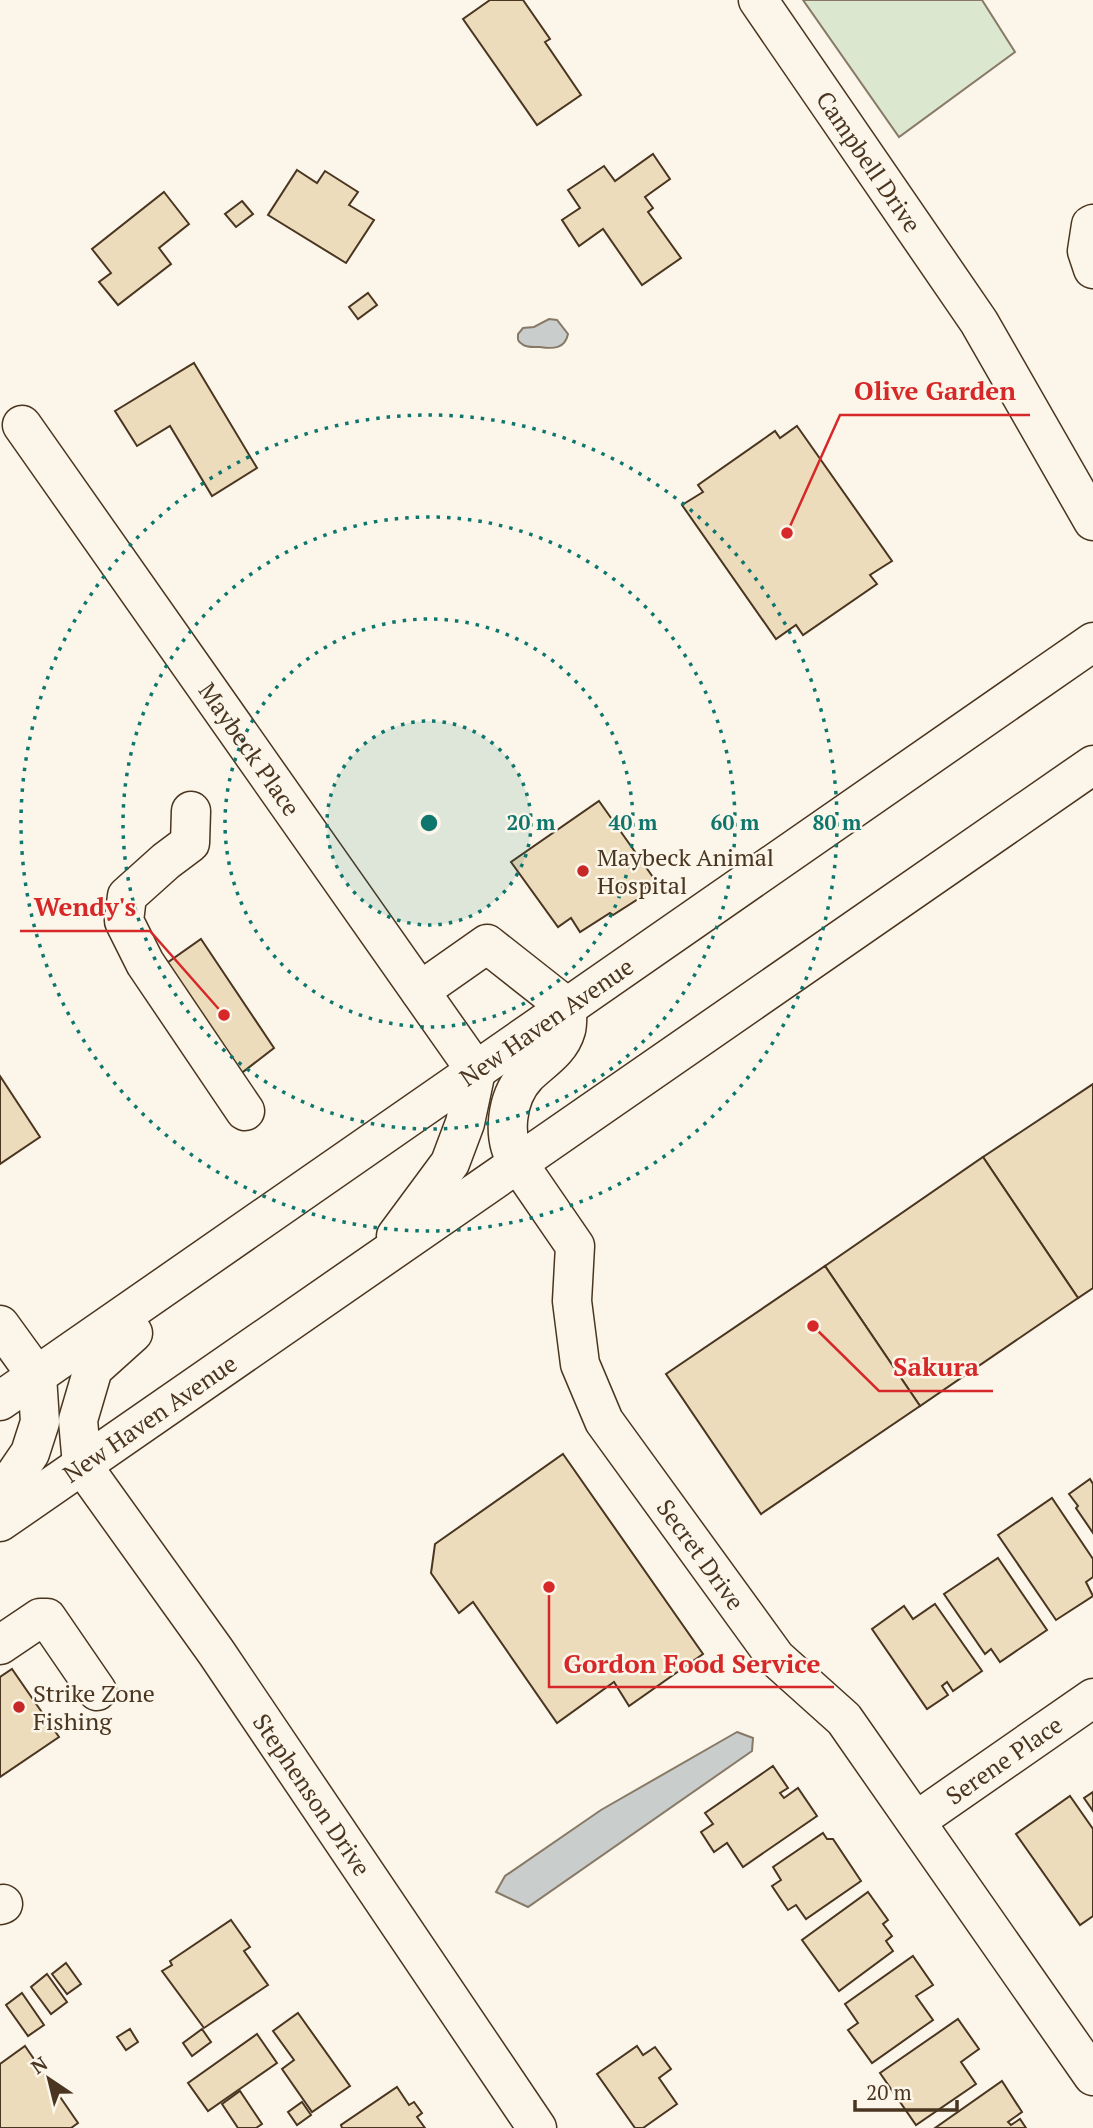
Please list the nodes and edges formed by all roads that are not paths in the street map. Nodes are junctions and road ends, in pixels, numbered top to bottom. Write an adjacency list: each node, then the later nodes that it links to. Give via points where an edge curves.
1 (758, 0): 4 (street, Campbell Drive)
2 (1093, 224): 3 (street, via 1087,251)
3 (1093, 269)
4 (979, 322): 6 (street, Campbell Drive); 7 (street, Campbell Drive)
5 (22, 425): 11 (street, Maybeck Place)
6 (1093, 466)
7 (1093, 521)
8 (1093, 642): 12 (street, New Haven Avenue)
9 (1093, 765): 15 (street, New Haven Avenue)
10 (198, 831): 14 (street, via 127,896 124,921 145,963)
11 (420, 991): 12 (street, via 487,944); 13 (street, Maybeck Place)
12 (567, 1007): 13 (street, New Haven Avenue); 15 (street, Secret Drive, via 562,1039 525,1077 510,1106 509,1138)
13 (476, 1071): 16 (street, New Haven Avenue); 17 (street, via 465,1123 450,1163)
14 (245, 1111)
15 (519, 1163): 17 (street, New Haven Avenue); 27 (street, Secret Drive, via 575,1246 572,1301 580,1364 604,1422 776,1658 844,1719)
16 (243, 1232): 19 (street, New Haven Avenue); 21 (street, via 93,1370 78,1420)
17 (379, 1261): 21 (street, New Haven Avenue)
18 (0, 1325): 19 (street)
19 (37, 1376): 20 (street, New Haven Avenue); 22 (street, via 37,1432 30,1453)
20 (0, 1401)
21 (82, 1465): 23 (street, New Haven Avenue); 29 (street, Stephenson Drive, via 216,1652)
22 (0, 1497)
23 (0, 1522)
24 (0, 1645): 25 (street, via 47,1618)
25 (97, 1691)
26 (1093, 1698): 27 (street, Serene Place)
27 (916, 1821): 28 (street, Secret Drive)
28 (1093, 2076)
29 (537, 2128)

